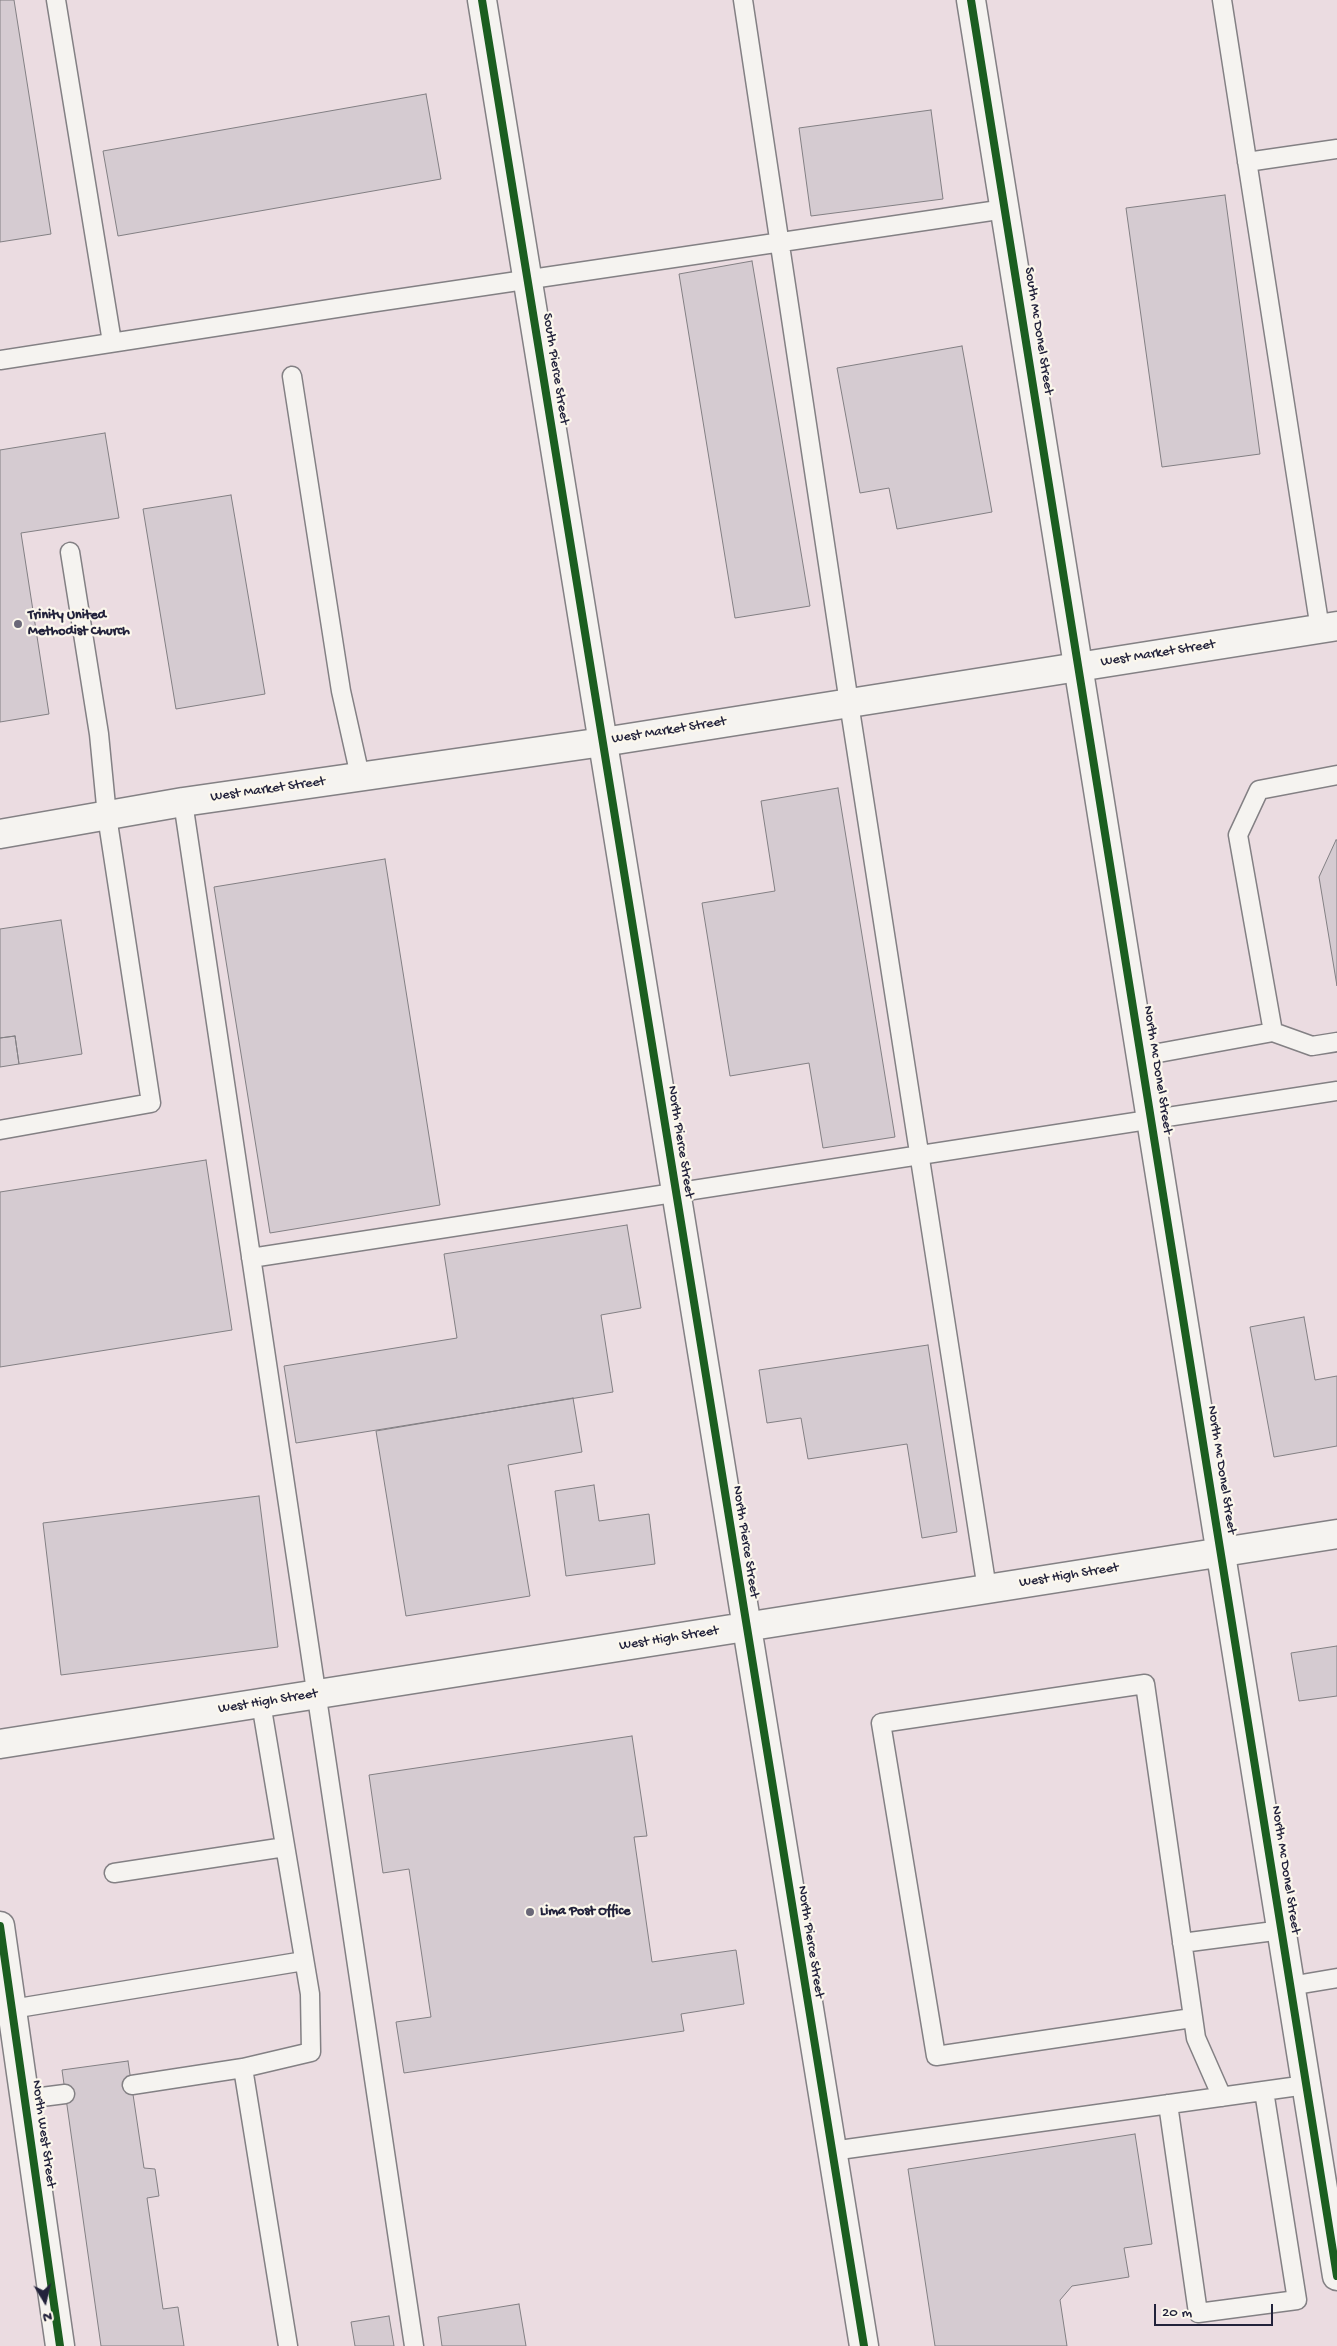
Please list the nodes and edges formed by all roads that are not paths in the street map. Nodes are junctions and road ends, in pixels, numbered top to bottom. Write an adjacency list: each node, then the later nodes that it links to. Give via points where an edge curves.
1 (56, 0): 11 (lane)
2 (482, 0): 10 (street, South Pierce Street)
3 (743, 0): 9 (lane)
4 (971, 0): 8 (street, South Mc Donel Street)
5 (1222, 0): 7 (lane)
6 (1337, 149): 7 (lane)
7 (1247, 162): 15 (lane)
8 (1005, 210): 9 (lane); 16 (street, South Mc Donel Street)
9 (780, 242): 10 (lane); 17 (lane)
10 (528, 280): 11 (lane); 18 (street, South Pierce Street)
11 (112, 342): 12 (lane)
12 (0, 360)
13 (292, 376): 20 (lane, via 341,691)
14 (70, 552): 22 (lane, via 99,734)
15 (1328, 627): 16 (street, West Market Street)
16 (1080, 667): 17 (street, West Market Street); 26 (street, North Mc Donel Street)
17 (849, 703): 18 (street, West Market Street); 30 (lane)
18 (603, 742): 20 (street, West Market Street); 31 (street, North Pierce Street)
19 (1337, 775): 24 (lane, via 1259,790 1238,835)
20 (360, 776): 21 (street, West Market Street)
21 (183, 802): 22 (street, West Market Street); 32 (lane)
22 (108, 816): 23 (street, West Market Street); 29 (lane, via 151,1103)
23 (0, 834)
24 (1273, 1032): 25 (lane, via 1312,1046); 26 (lane)
25 (1337, 1042)
26 (1142, 1056): 28 (street, North Mc Donel Street)
27 (1337, 1091): 28 (lane)
28 (1152, 1120): 30 (lane); 34 (street, North Mc Donel Street)
29 (0, 1130)
30 (920, 1156): 31 (lane); 35 (lane)
31 (676, 1193): 32 (lane); 36 (street, North Pierce Street)
32 (251, 1258): 37 (lane)
33 (1337, 1534): 34 (street, West High Street)
34 (1221, 1553): 35 (street, West High Street); 43 (street, North Mc Donel Street)
35 (988, 1589): 36 (street, West High Street)
36 (746, 1627): 37 (street, West High Street); 58 (street, North Pierce Street)
37 (317, 1694): 38 (street, West High Street); 62 (lane)
38 (261, 1703): 39 (street, West High Street); 40 (lane)
39 (0, 1744)
40 (285, 1847): 41 (lane); 45 (lane)
41 (114, 1873)
42 (0, 1926): 48 (street, North West Street)
43 (1282, 1930): 44 (lane); 47 (street, North Mc Donel Street)
44 (1182, 1943): 49 (lane); 49 (lane, via 1145,1684 881,1724 936,2056)
45 (304, 1961): 48 (lane); 50 (lane, via 310,1994 311,2052)
46 (1337, 1978): 47 (lane)
47 (1290, 1986): 52 (street, North Mc Donel Street)
48 (12, 2009): 56 (street, North West Street)
49 (1192, 2018): 55 (lane, via 1196,2038)
50 (242, 2068): 51 (lane); 61 (lane)
51 (132, 2085)
52 (1306, 2085): 53 (lane); 59 (street, North Mc Donel Street)
53 (1264, 2091): 55 (lane); 57 (lane, via 1297,2300 1198,2313)
54 (65, 2094): 56 (lane)
55 (1222, 2097): 57 (lane)
56 (26, 2099): 60 (street, North West Street)
57 (1168, 2104): 58 (lane)
58 (832, 2151): 63 (street, North Pierce Street)
59 (1337, 2276)
60 (60, 2346)
61 (288, 2346)
62 (414, 2346)
63 (864, 2346)

